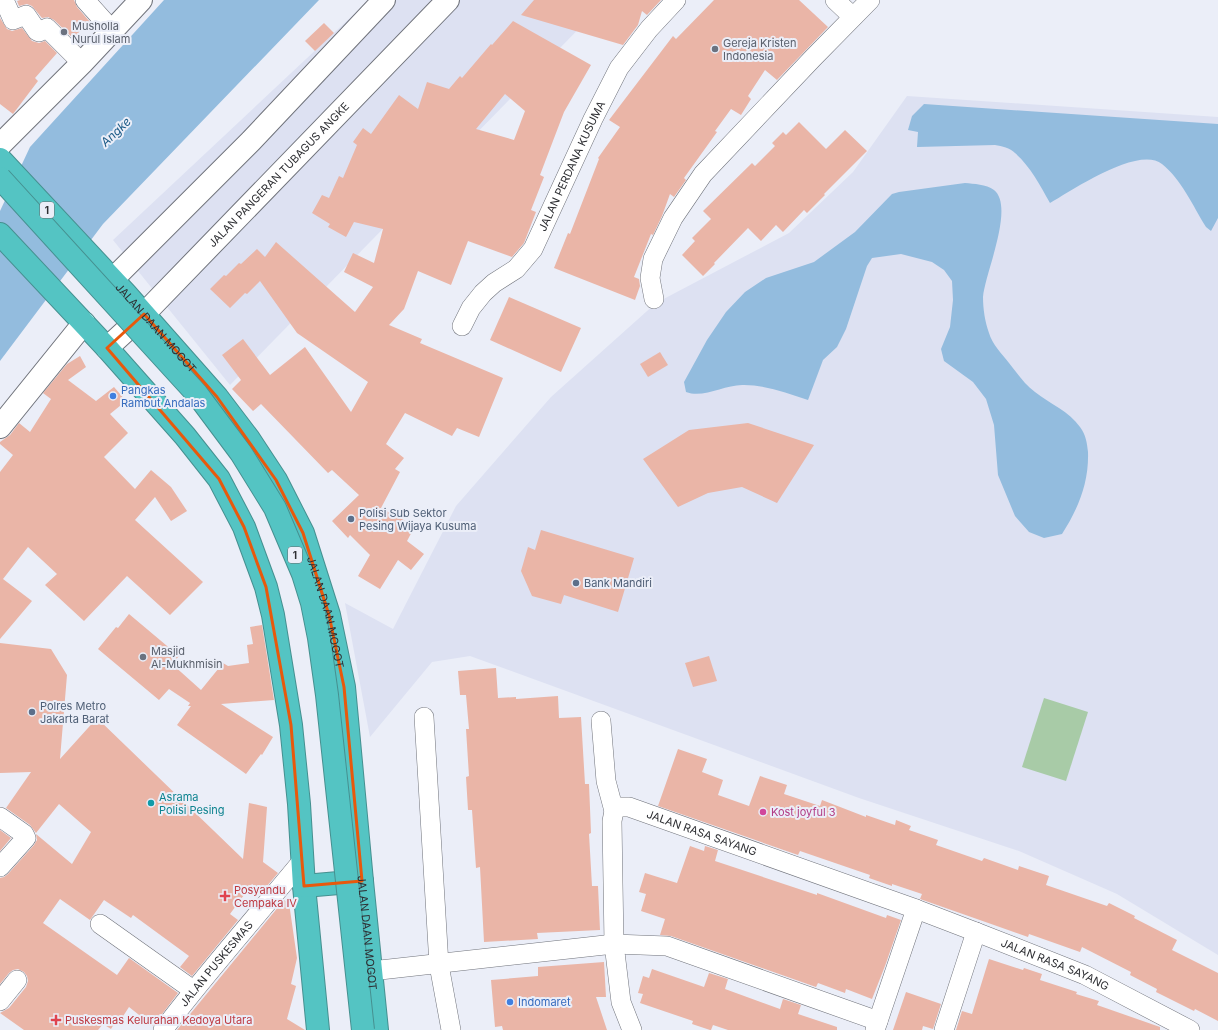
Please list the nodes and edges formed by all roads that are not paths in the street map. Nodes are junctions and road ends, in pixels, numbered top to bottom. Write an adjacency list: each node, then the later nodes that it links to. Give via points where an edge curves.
1 (4, 0): 11 (street, via 13,20 26,15 37,31 47,28)
2 (85, 0): 10 (street)
3 (141, 0): 10 (main road)
4 (384, 0): 15 (main road, via 251,141)
5 (448, 0): 17 (main road, JALAN PANGERAN TUBAGUS ANGKE)
6 (676, 0): 19 (street, JALAN PERDANA KUSUMA, via 649,29 619,68 533,249 516,269 483,293 471,308)
7 (835, 0): 9 (street)
8 (870, 0): 9 (street)
9 (853, 17): 16 (street, via 703,174 673,218 653,259 650,278)
10 (112, 30): 11 (main road)
11 (82, 63): 12 (main road)
12 (0, 161): 15 (highway, JALAN DAAN MOGOT / 1); 44 (highway, JALAN DAAN MOGOT / 1, bridge, via 197,394 242,453 275,508 303,574 319,638 328,703)
13 (0, 199): 43 (highway, JALAN DAAN MOGOT / 1, via 185,399 230,456 272,526 289,570 304,622)
14 (0, 234): 18 (highway)
15 (112, 280): 17 (highway, JALAN DAAN MOGOT / 1)
16 (654, 299)
17 (144, 314): 20 (main road, JALAN PANGERAN TUBAGUS ANGKE); 28 (highway, JALAN DAAN MOGOT / 1, via 218,397 249,439 276,480 302,532 330,615 344,687)
18 (84, 323): 20 (highway); 21 (main road)
19 (462, 326)
20 (107, 348): 26 (highway, via 185,436 219,479 244,527 266,587 273,615 292,725)
21 (0, 427)
22 (424, 717): 34 (street)
23 (601, 721): 24 (street, via 606,782)
24 (614, 811): 30 (street, JALAN RASA SAYANG, via 617,807 626,806); 33 (street)
25 (0, 817): 27 (street, via 26,838)
26 (302, 861): 29 (highway); 37 (street, JALAN PUSKESMAS)
27 (0, 867)
28 (362, 881): 29 (highway); 35 (highway, JALAN DAAN MOGOT / 1)
29 (304, 886): 42 (highway)
30 (916, 909): 32 (street, JALAN RASA SAYANG); 39 (street)
31 (100, 924): 37 (street)
32 (976, 932): 40 (street, JALAN RASA SAYANG, via 1085,975); 48 (street)
33 (614, 944): 34 (street); 39 (street, via 667,946); 47 (street, via 621,1002)
34 (439, 965): 35 (street); 46 (street)
35 (371, 971): 45 (highway, JALAN DAAN MOGOT / 1)
36 (16, 980): 38 (street)
37 (193, 990): 41 (street, JALAN PUSKESMAS)
38 (0, 1001)
39 (876, 1026)
40 (1179, 1028)
41 (163, 1030)
42 (318, 1030)
43 (350, 1030)
44 (363, 1030)
45 (377, 1030)
46 (451, 1030)
47 (632, 1030)
48 (944, 1030)

